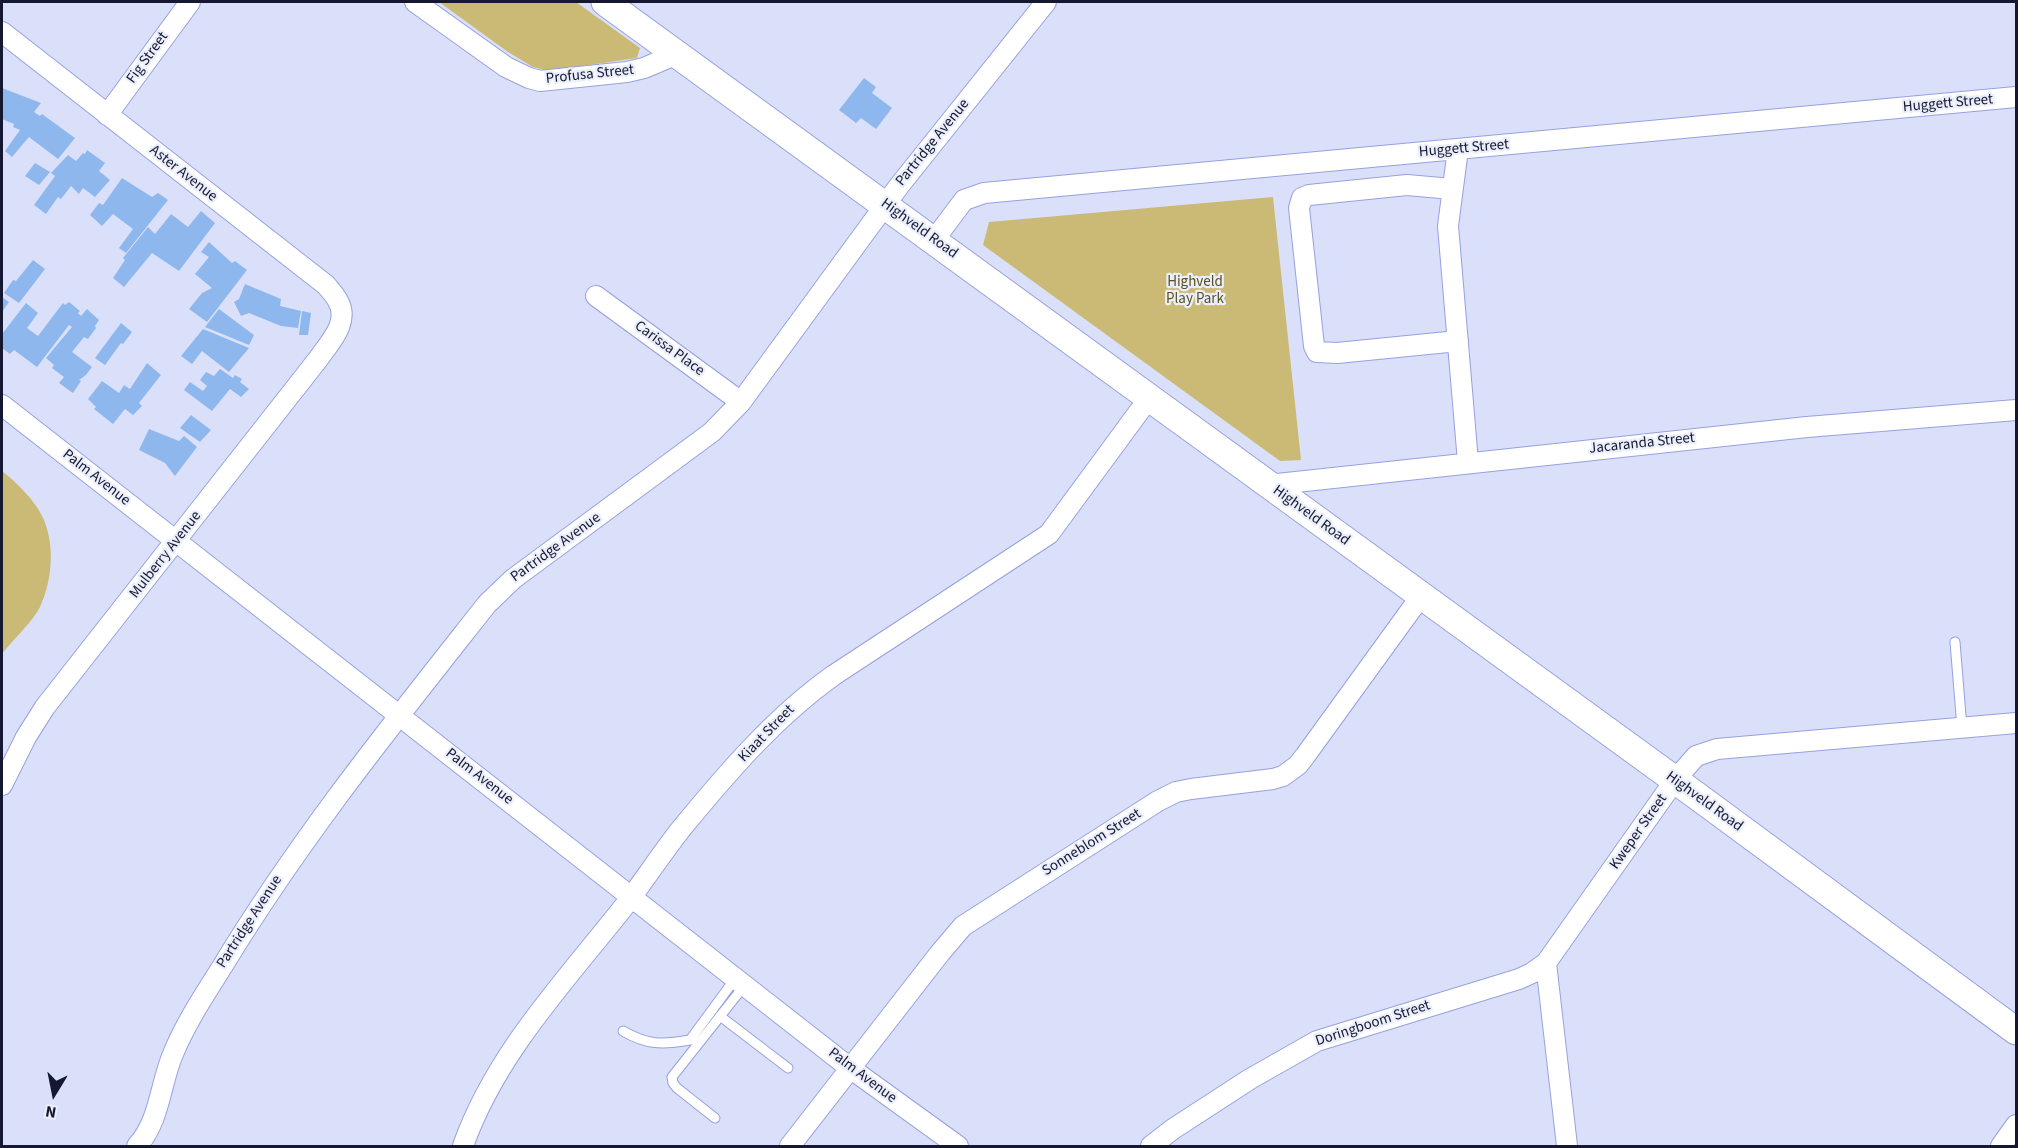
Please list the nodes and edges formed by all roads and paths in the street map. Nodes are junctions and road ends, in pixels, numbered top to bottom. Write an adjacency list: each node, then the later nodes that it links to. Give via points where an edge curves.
1 (190, 2): 8 (street, Fig Street)
2 (415, 2): 6 (street, Profusa Street, via 506,67 540,81 627,72)
3 (605, 2): 6 (street, Highveld Road)
4 (1046, 2): 11 (street, Partridge Avenue)
5 (2, 32): 8 (street, Aster Avenue)
6 (677, 54): 11 (street, Highveld Road)
7 (2016, 97): 9 (street, Huggett Street)
8 (107, 115): 14 (street, Aster Avenue, via 326,285 339,302)
9 (1458, 149): 10 (street); 12 (street, Huggett Street, via 984,193 964,200)
10 (1452, 189): 15 (street, via 1449,234); 15 (street, via 1407,185 1309,195 1302,198 1299,208 1317,352)
11 (885, 204): 12 (street, Highveld Road); 17 (street, Partridge Avenue)
12 (934, 240): 16 (street, Highveld Road)
13 (596, 296): 17 (street, Carissa Place)
14 (339, 330): 22 (street, Mulberry Avenue)
15 (1458, 341): 20 (street)
16 (1149, 398): 21 (street, Highveld Road); 30 (street, Kiaat Street, via 1048,534 806,695 764,734 680,830)
17 (741, 402): 25 (street, Partridge Avenue, via 712,432 501,589)
18 (2, 405): 22 (street, Palm Avenue)
19 (2016, 410): 20 (street, Jacaranda Street)
20 (1468, 462): 21 (street, Jacaranda Street)
21 (1268, 485): 23 (street, Highveld Road)
22 (177, 541): 25 (street, Palm Avenue); 29 (street, Mulberry Avenue, via 45,707)
23 (1420, 596): 28 (street, Highveld Road); 37 (street, Sonneblom Street, via 1291,772 1274,779 1176,792 978,915 952,937)
24 (1955, 642): 27 (lane)
25 (400, 715): 30 (street, Palm Avenue); 40 (street, Partridge Avenue, via 294,853 221,967 174,1052 153,1119)
26 (2016, 723): 27 (street, Kweper Street)
27 (1962, 728): 28 (street, Kweper Street, via 1717,749 1696,756)
28 (1675, 780): 31 (street, Kweper Street); 35 (street, Highveld Road)
29 (2, 785)
30 (630, 898): 32 (street, Palm Avenue); 41 (street, Kiaat Street, via 541,1010 497,1074)
31 (1546, 963): 44 (street, Doringboom Street, via 1512,981 1317,1041 1250,1079); 45 (street)
32 (740, 982): 33 (lane); 34 (lane, via 690,1040 652,1043); 37 (street, Palm Avenue)
33 (720, 1017): 36 (lane); 38 (lane, via 672,1077 677,1088)
34 (622, 1031)
35 (2016, 1031)
36 (788, 1068)
37 (850, 1068): 42 (street, Sonneblom Street); 43 (street, Palm Avenue)
38 (716, 1118)
39 (2016, 1125): 46 (street)
40 (140, 1145)
41 (463, 1146)
42 (790, 1146)
43 (958, 1146)
44 (1151, 1146)
45 (1567, 1146)
46 (2001, 1146)

